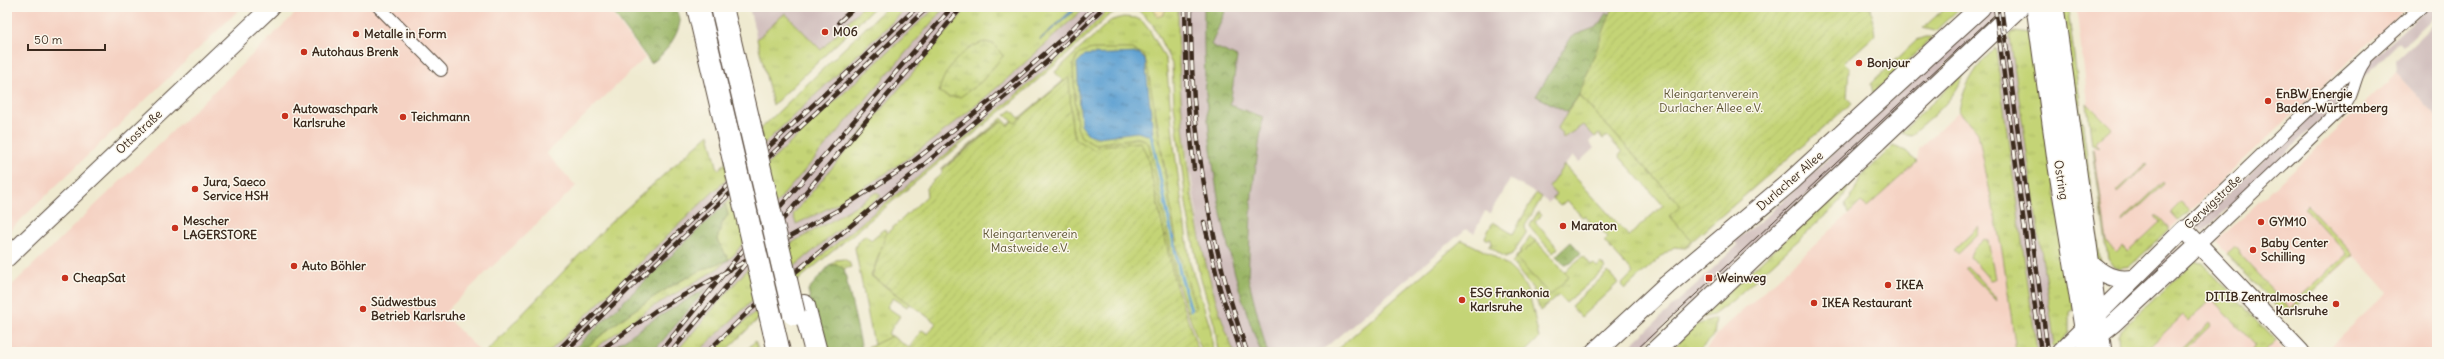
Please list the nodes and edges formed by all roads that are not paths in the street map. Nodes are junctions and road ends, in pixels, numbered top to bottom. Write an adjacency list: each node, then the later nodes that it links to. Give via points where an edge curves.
1 (271, 7): 16 (street, Ottostraße)
2 (380, 7): 13 (street)
3 (698, 7): 22 (highway, bridge)
4 (722, 7): 19 (highway, bridge, via 776,237)
5 (1981, 7): 23 (main road, Durlacher Allee, via 1790,182 1667,285)
6 (2019, 7): 10 (main road)
7 (2036, 7): 11 (main road, Ostring)
8 (2054, 7): 17 (main road, Ostring)
9 (2421, 7): 12 (street, Gerwigstraße)
10 (2001, 25): 11 (main road, via 2022,24); 20 (main road)
11 (2041, 38): 21 (main road, Ostring)
12 (2370, 55): 14 (street, Gerwigstraße); 15 (street, Gerwigstraße, via 2360,67 2351,96 2342,108)
13 (440, 70)
14 (2184, 229): 15 (street); 18 (street, Gerwigstraße)
15 (2199, 244): 21 (street, Gerwigstraße, via 2113,324); 29 (street)
16 (7, 258)
17 (2089, 262): 18 (street, via 2112,278); 21 (main road, Ostring)
18 (2134, 278): 21 (street, Gerwigstraße)
19 (799, 310): 24 (highway); 25 (highway)
20 (1677, 330): 26 (main road); 27 (street)
21 (2091, 340): 28 (street, Gerwigstraße)
22 (776, 342)
23 (1599, 351)
24 (803, 352)
25 (816, 352)
26 (1654, 352)
27 (1666, 352)
28 (2060, 352)
29 (2301, 352)

